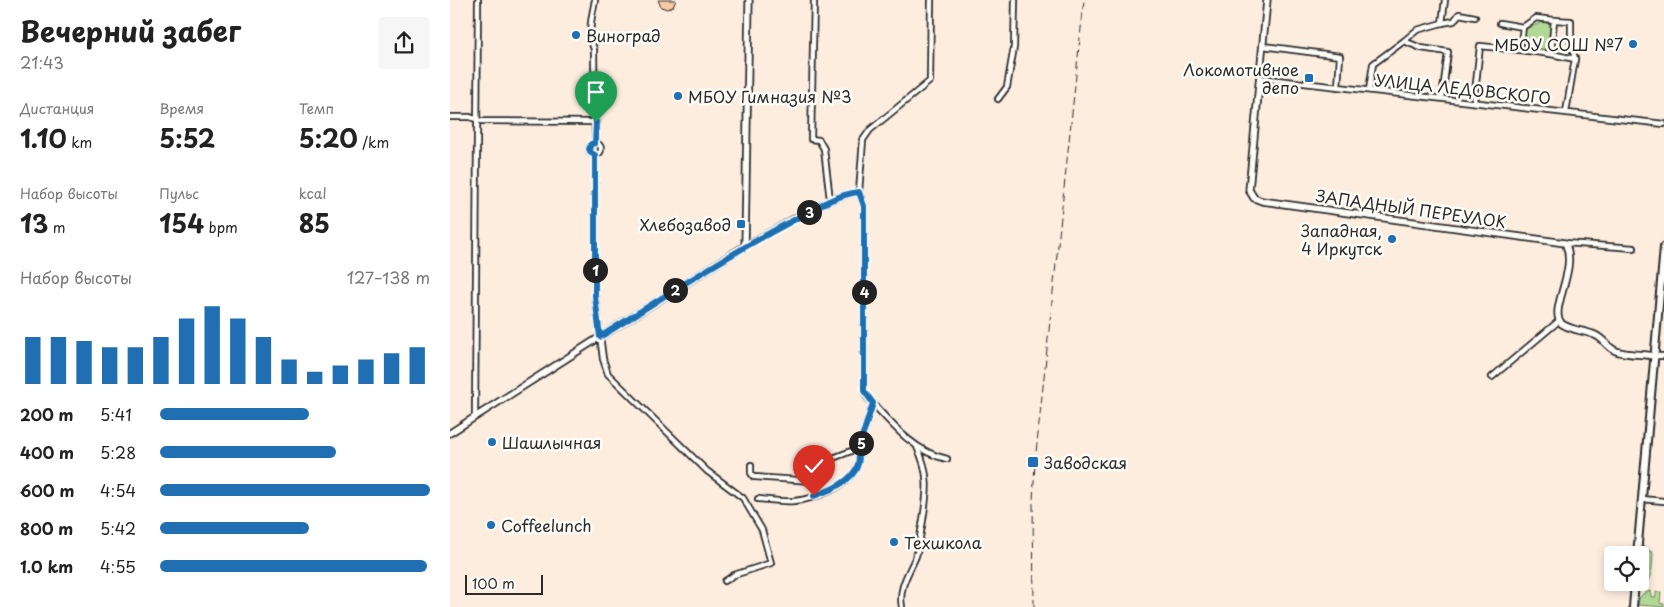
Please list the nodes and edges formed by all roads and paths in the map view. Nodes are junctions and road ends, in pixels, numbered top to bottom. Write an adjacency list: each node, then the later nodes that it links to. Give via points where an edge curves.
1 (478, 0): 27 (street)
2 (595, 0): 28 (street, via 591,36)
3 (749, 0): 35 (street)
4 (814, 0): 33 (street, via 811,139 819,140 824,149)
5 (931, 0): 32 (street, via 930,81 870,130 863,140)
6 (1015, 0): 23 (street, via 1014,47 1007,87)
7 (1267, 0): 15 (street)
8 (1445, 0): 12 (street)
9 (1475, 17): 12 (street, via 1459,14 1454,21)
10 (1554, 20): 13 (street, via 1536,18); 17 (street); 18 (street, via 1571,22)
11 (1500, 22): 13 (street)
12 (1442, 23): 14 (street, via 1417,30)
13 (1523, 27): 16 (street)
14 (1404, 41): 21 (street, via 1373,64); 22 (street, via 1421,48 1448,52)
15 (1263, 46): 19 (street); 20 (street, via 1340,56)
16 (1520, 50): 17 (street); 24 (street, via 1480,46)
17 (1551, 54): 18 (street)
18 (1575, 59): 25 (street)
19 (1260, 78): 20 (street, УЛИЦА ЛЕДОВСКОГО); 34 (street, ЗАПАДНЫЙ ПЕРЕУЛОК, via 1249,190 1254,198)
20 (1338, 86): 21 (street, УЛИЦА ЛЕДОВСКОГО)
21 (1369, 90): 22 (street, УЛИЦА ЛЕДОВСКОГО)
22 (1442, 98): 24 (street, УЛИЦА ЛЕДОВСКОГО)
23 (998, 99)
24 (1474, 102): 25 (street, УЛИЦА ЛЕДОВСКОГО)
25 (1566, 112): 29 (street, УЛИЦА ЛЕДОВСКОГО)
26 (450, 117): 27 (street)
27 (476, 118): 28 (street, via 481,121); 44 (street)
28 (596, 122): 30 (street)
29 (1664, 124)
30 (595, 143): 31 (street, via 589,149); 31 (street, via 602,148)
31 (595, 155): 39 (street, via 595,296)
32 (859, 192): 33 (street); 43 (street, via 864,206 864,391)
33 (830, 200): 35 (street)
34 (1565, 243): 37 (street); 38 (street, via 1570,263 1557,306)
35 (745, 246): 39 (street)
36 (1664, 247): 40 (main road)
37 (1634, 248)
38 (1560, 320): 40 (street, via 1562,324 1598,336 1615,351); 42 (street)
39 (600, 337): 44 (street); 54 (street, via 603,359 612,380 707,471 744,498 762,530 770,563)
40 (1654, 356): 41 (street); 51 (main road)
41 (1664, 356)
42 (1492, 377)
43 (873, 403): 46 (street); 47 (street)
44 (475, 417): 45 (street)
45 (450, 433)
46 (916, 445): 48 (street); 56 (street, via 924,460 928,487 918,547 905,576)
47 (857, 448): 49 (street, via 833,458 810,482 754,477 750,473); 50 (street, via 860,456 857,467 832,490 792,502)
48 (947, 459)
49 (751, 465)
50 (758, 498)
51 (1641, 500): 52 (street); 53 (main road)
52 (1664, 501)
53 (1638, 546)
54 (725, 581)
55 (1634, 591): 57 (main road)
56 (902, 607)
57 (1633, 607)

